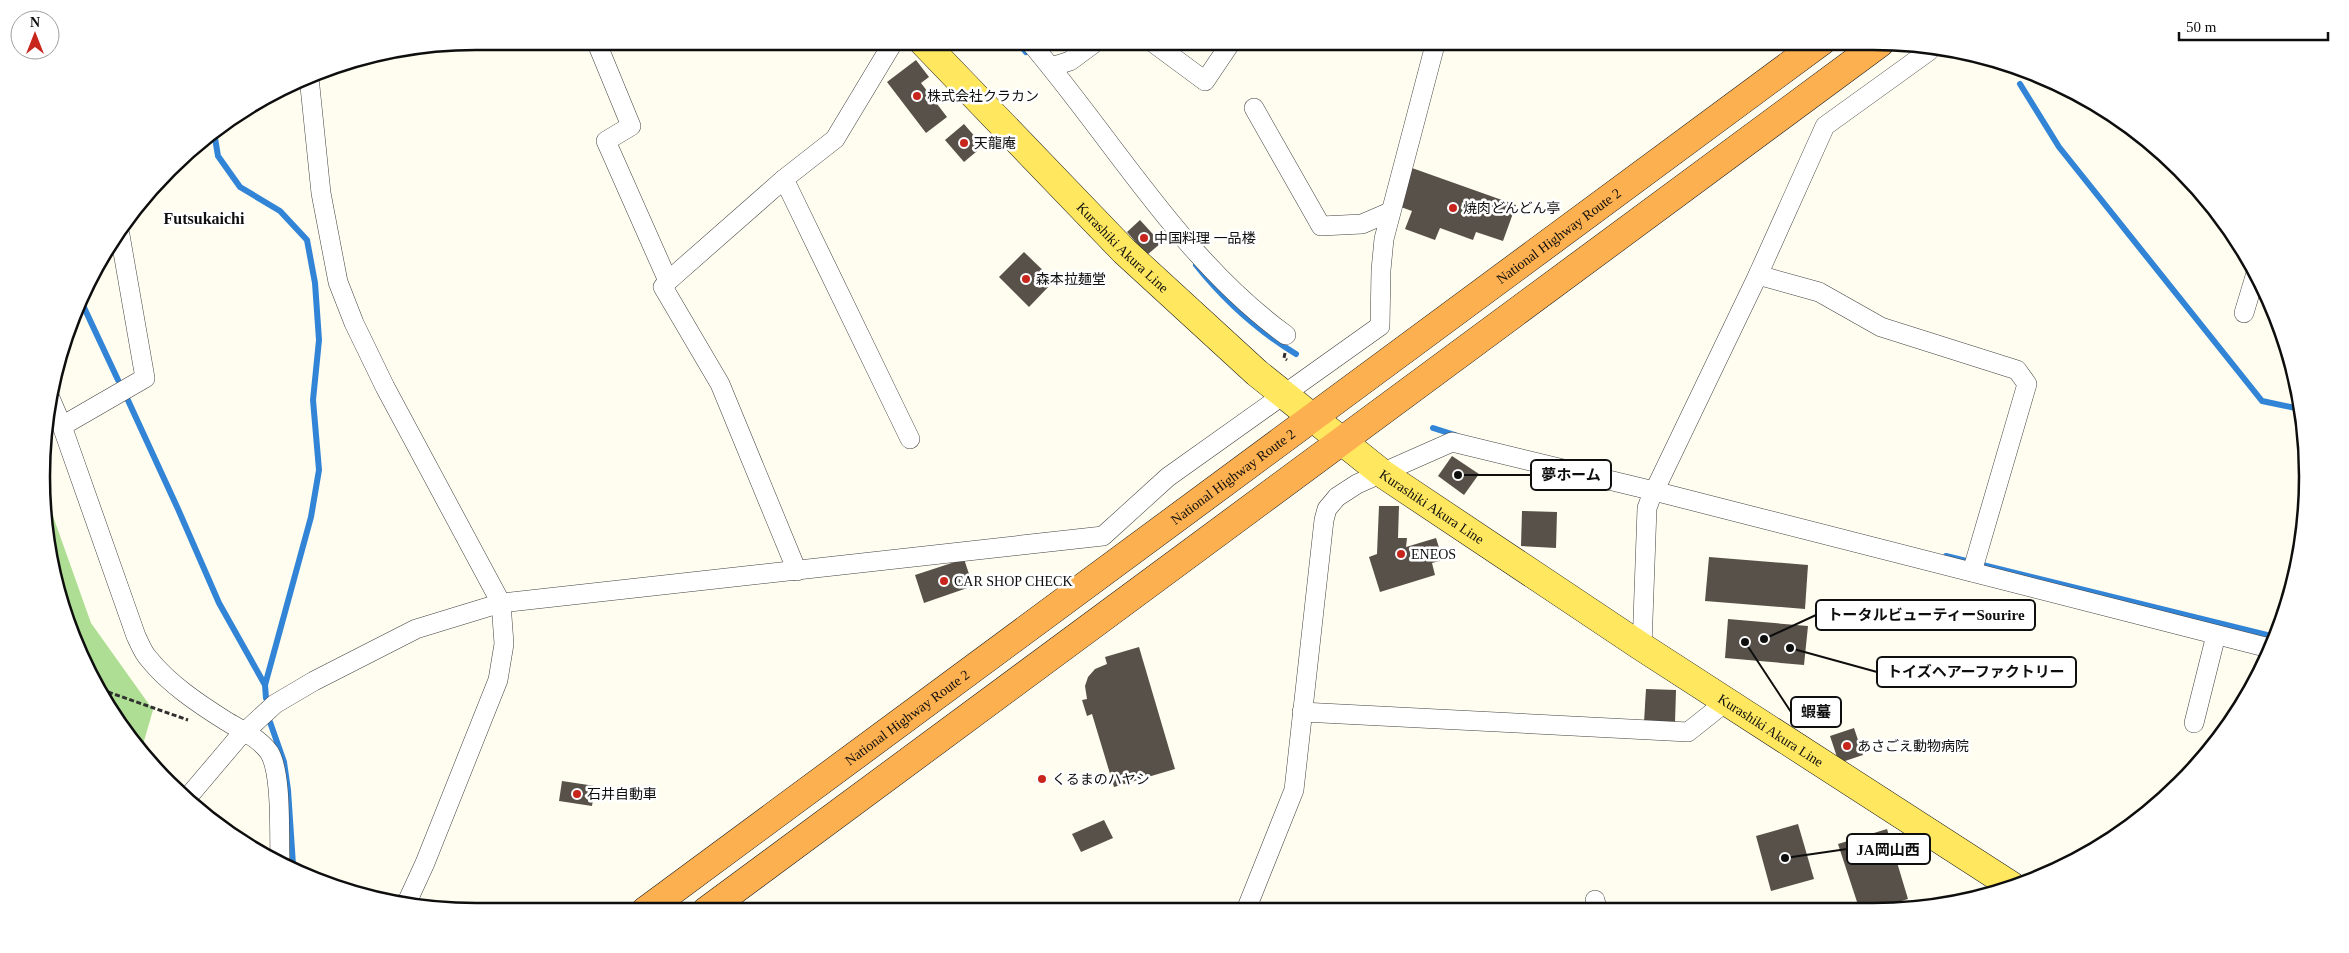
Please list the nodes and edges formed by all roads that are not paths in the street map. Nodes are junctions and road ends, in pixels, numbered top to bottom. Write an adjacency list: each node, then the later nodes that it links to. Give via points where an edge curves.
1 (600, 50): 19 (street, via 631,126 606,141)
2 (889, 50): 15 (street, via 836,139)
3 (931, 50): 23 (main road, Kurashiki Akura Line, via 1124,252)
4 (1037, 50): 12 (street)
5 (1085, 50): 12 (street, via 1070,61)
6 (1163, 50): 7 (street, via 1205,81)
7 (1226, 50)
8 (1434, 50): 16 (street)
9 (1810, 50): 25 (highway, National Highway Route 2)
10 (1869, 50): 28 (highway)
11 (1924, 54): 18 (street, via 1825,126)
12 (1051, 67): 22 (street, via 1192,247)
13 (310, 84): 33 (street, via 321,193 338,282 385,387)
14 (1254, 108): 16 (street, via 1321,226 1362,224)
15 (784, 179): 19 (street); 27 (street)
16 (1390, 212): 23 (street, via 1381,270 1380,326)
17 (121, 241): 26 (street, via 146,378)
18 (1758, 275): 30 (street); 31 (street, via 1819,292 1881,327 2017,370 2027,384)
19 (668, 281): 32 (street, via 663,287 720,384)
20 (2253, 284): 21 (street)
21 (2244, 313)
22 (1285, 344)
23 (1285, 394): 25 (main road, Kurashiki Akura Line); 32 (street, via 1168,478 1103,536)
24 (55, 411): 26 (street)
25 (1312, 417): 28 (main road, Kurashiki Akura Line); 45 (highway, National Highway Route 2)
26 (62, 426): 40 (street, via 136,636 147,658 182,690 227,722)
27 (910, 438)
28 (1342, 440): 29 (main road, Kurashiki Akura Line); 46 (highway)
29 (1382, 474): 30 (street, via 1452,442); 35 (main road, Kurashiki Akura Line); 38 (street, via 1357,484 1337,497 1327,509)
30 (1657, 486): 31 (street); 35 (street, via 1647,508)
31 (1974, 565): 34 (street)
32 (797, 572): 33 (street)
33 (501, 603): 40 (street, via 416,629 275,704); 44 (street, via 504,644 498,680)
34 (2216, 636): 36 (street); 39 (street)
35 (1642, 647): 37 (main road, Kurashiki Akura Line)
36 (2264, 647)
37 (1727, 701): 38 (street, via 1688,732); 43 (main road, Kurashiki Akura Line)
38 (1302, 712): 47 (street, via 1294,790)
39 (2194, 723)
40 (246, 731): 41 (street); 42 (street, via 269,752 274,764)
41 (191, 793)
42 (280, 855)
43 (2005, 881)
44 (409, 897)
45 (657, 903)
46 (717, 903)
47 (1249, 903)

